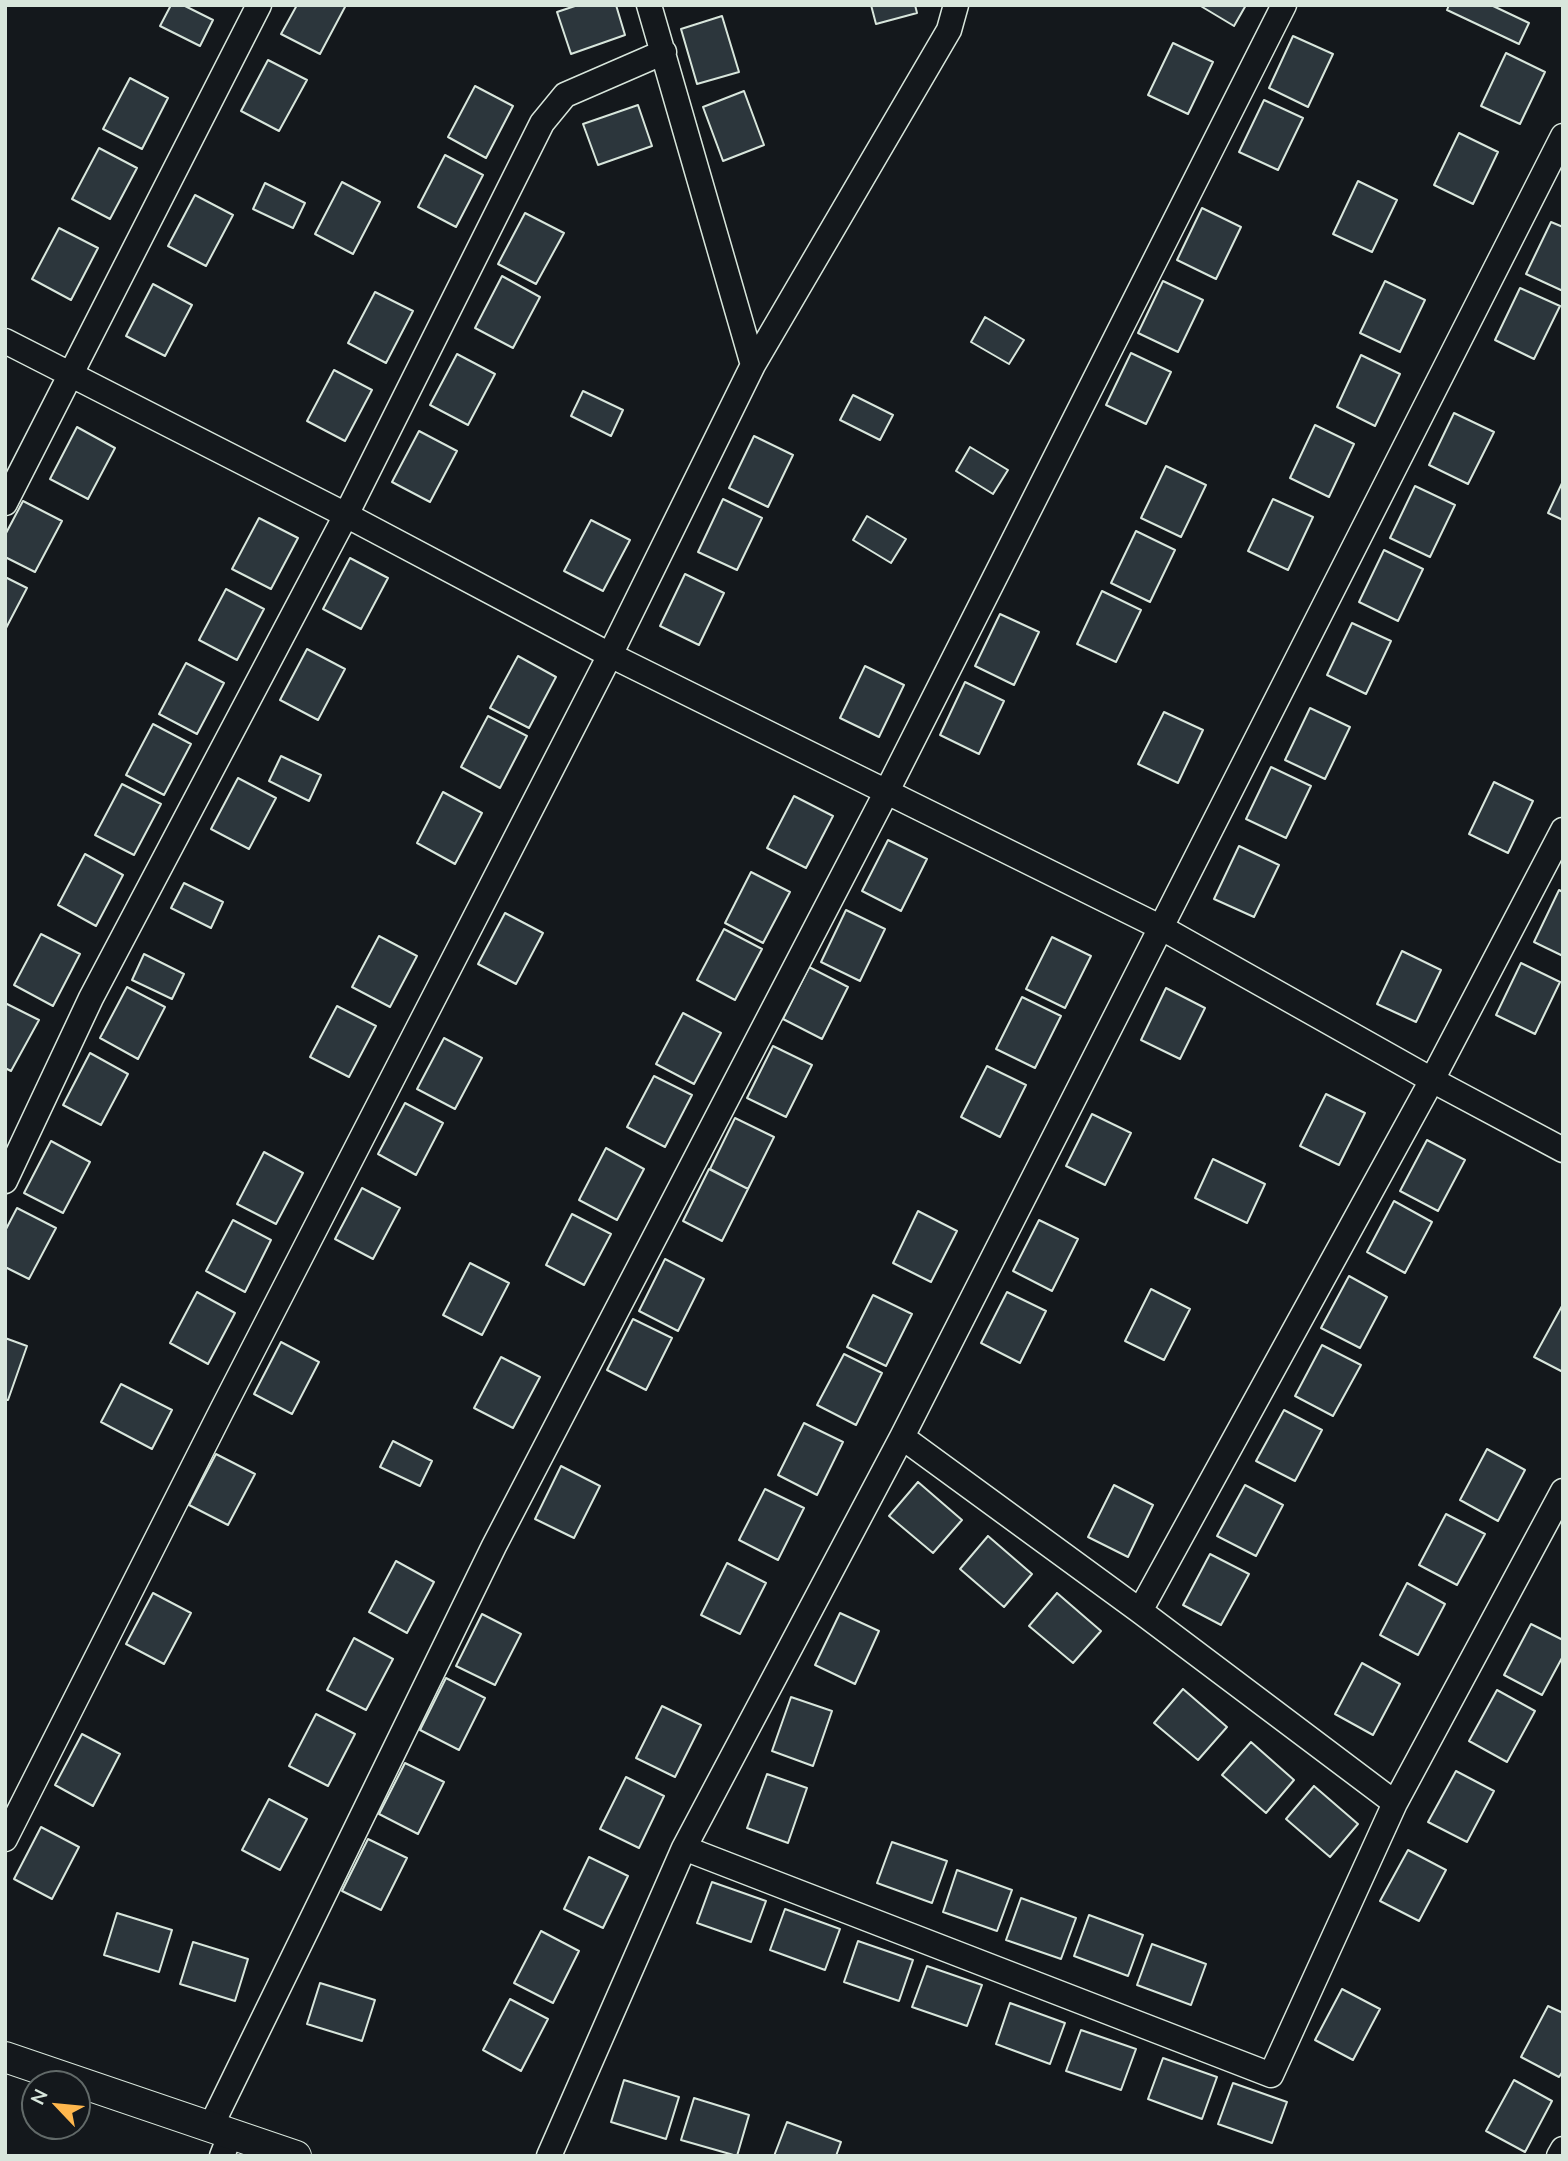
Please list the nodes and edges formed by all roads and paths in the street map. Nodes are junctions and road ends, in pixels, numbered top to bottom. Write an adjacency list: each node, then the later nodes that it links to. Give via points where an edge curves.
1 (259, 5): 9 (street)
2 (649, 5): 5 (street)
3 (956, 5): 8 (street, via 949,30)
4 (1284, 5): 13 (street)
5 (664, 52): 8 (street); 11 (street, via 565,95 542,123)
6 (1563, 136): 15 (street)
7 (5, 341): 9 (street)
8 (753, 365): 12 (street)
9 (71, 374): 10 (street); 11 (street)
10 (5, 503)
11 (346, 515): 12 (street); 18 (street, via 91,998)
12 (610, 655): 13 (street); 23 (street)
13 (887, 791): 15 (street); 26 (street, via 494,1546)
14 (1563, 830): 16 (street)
15 (1162, 928): 16 (street); 19 (street)
16 (1432, 1080): 17 (street); 21 (street)
17 (1563, 1150)
18 (5, 1181)
19 (902, 1437): 21 (street); 24 (street)
20 (1563, 1491): 22 (street)
21 (1140, 1611): 22 (street)
22 (1395, 1803): 24 (street, via 1270,2075)
23 (5, 1839)
24 (684, 1848): 29 (street)
25 (5, 2057): 26 (street)
26 (221, 2138): 28 (street)
27 (1563, 2149): 30 (street)
28 (296, 2156)
29 (549, 2156)
30 (1559, 2156)

